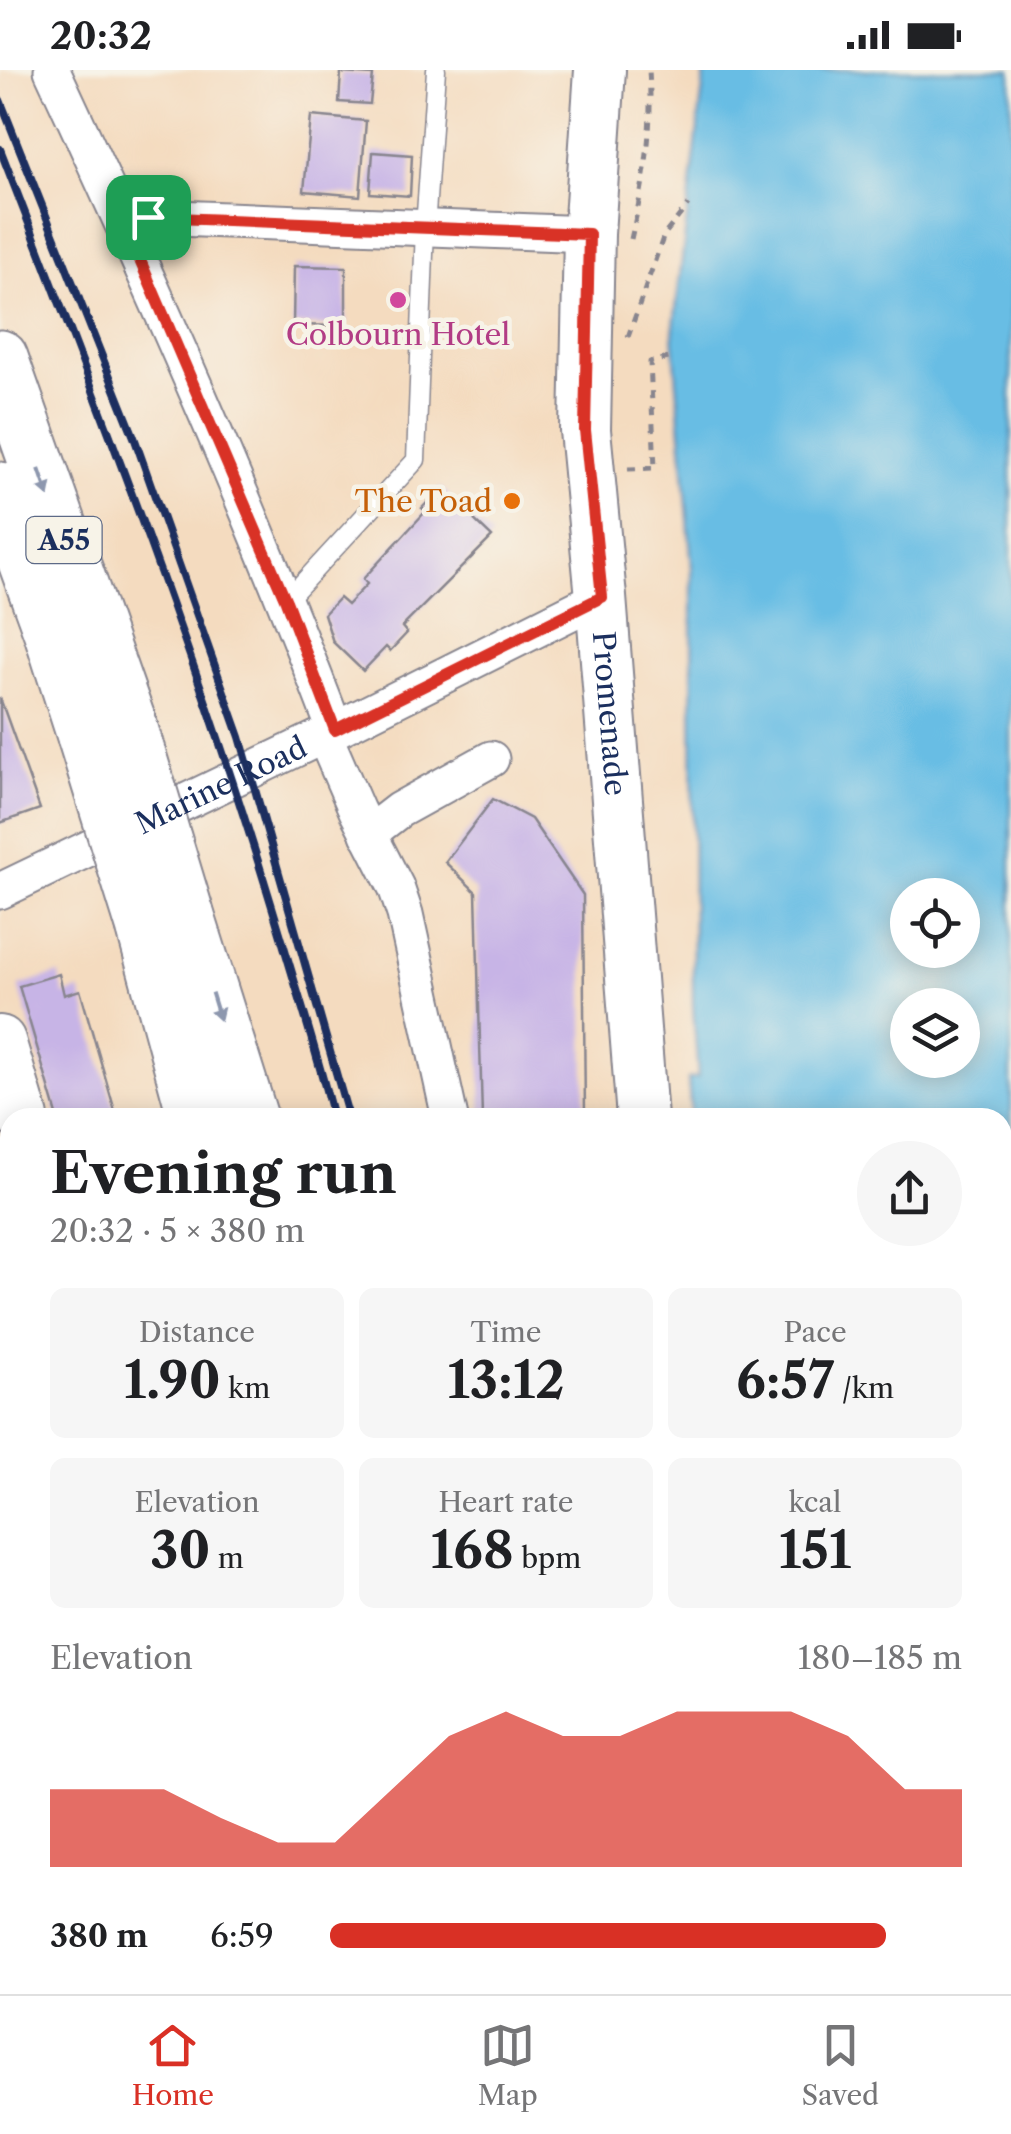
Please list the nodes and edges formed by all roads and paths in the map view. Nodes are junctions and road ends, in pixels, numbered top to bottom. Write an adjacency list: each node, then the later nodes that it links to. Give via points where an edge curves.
1 (52, 70): 5 (street)
2 (436, 70): 6 (lane)
3 (600, 70): 7 (street, Promenade)
4 (688, 205): 8 (path, via 664,234)
5 (124, 223): 6 (street, via 148,217); 15 (street)
6 (424, 228): 7 (street); 15 (lane, via 416,460)
7 (589, 234): 14 (street, Promenade, via 585,430)
8 (625, 345)
9 (0, 358): 17 (highway, A55, one-way to 17)
10 (674, 358): 11 (path, via 650,362 655,468)
11 (622, 470)
12 (0, 490): 16 (highway, A55)
13 (0, 539): 16 (highway)
14 (602, 597): 18 (street, Marine Road); 28 (street, Promenade)
15 (286, 601): 18 (street)
16 (52, 633): 17 (highway, A55)
17 (107, 729): 22 (highway, A55, bridge)
18 (330, 732): 20 (street); 21 (street, Marine Road)
19 (491, 758): 20 (street)
20 (368, 834): 27 (street, via 405,914)
21 (0, 891)
22 (165, 920): 25 (highway, A55); 26 (highway, A55, one-way to 26)
23 (0, 1041): 24 (street)
24 (19, 1108)
25 (194, 1108)
26 (246, 1108)
27 (448, 1108)
28 (641, 1108)

